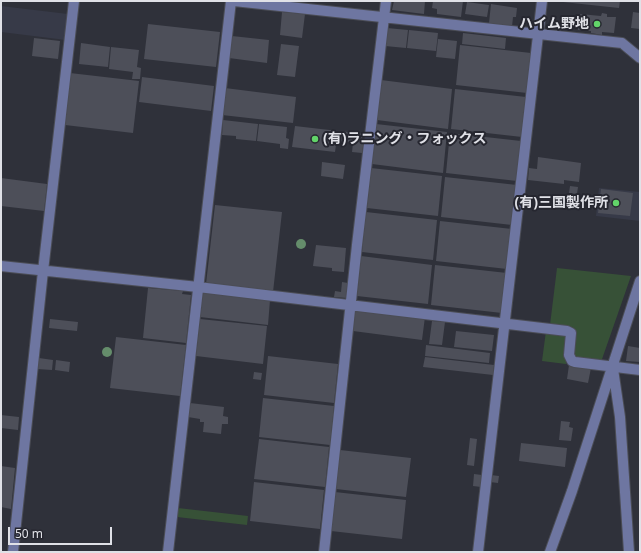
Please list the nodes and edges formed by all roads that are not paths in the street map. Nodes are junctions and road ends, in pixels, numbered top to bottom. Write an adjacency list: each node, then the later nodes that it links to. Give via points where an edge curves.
1 (74, 1): 9 (street)
2 (232, 1): 5 (street); 11 (street)
3 (386, 1): 5 (street)
4 (542, 1): 6 (street)
5 (384, 18): 6 (street); 12 (street)
6 (538, 35): 7 (street, via 622,43); 13 (street)
7 (640, 58)
8 (1, 266): 9 (street)
9 (43, 271): 11 (street); 16 (street)
10 (640, 281): 14 (street)
11 (198, 287): 12 (street); 17 (street)
12 (351, 304): 13 (street); 18 (street)
13 (504, 324): 14 (street, via 570,332 572,336 569,355 572,361); 19 (street)
14 (612, 366): 15 (street); 20 (street); 21 (street, via 620,417)
15 (640, 370)
16 (13, 552)
17 (168, 552)
18 (324, 552)
19 (478, 552)
20 (550, 552)
21 (629, 552)

